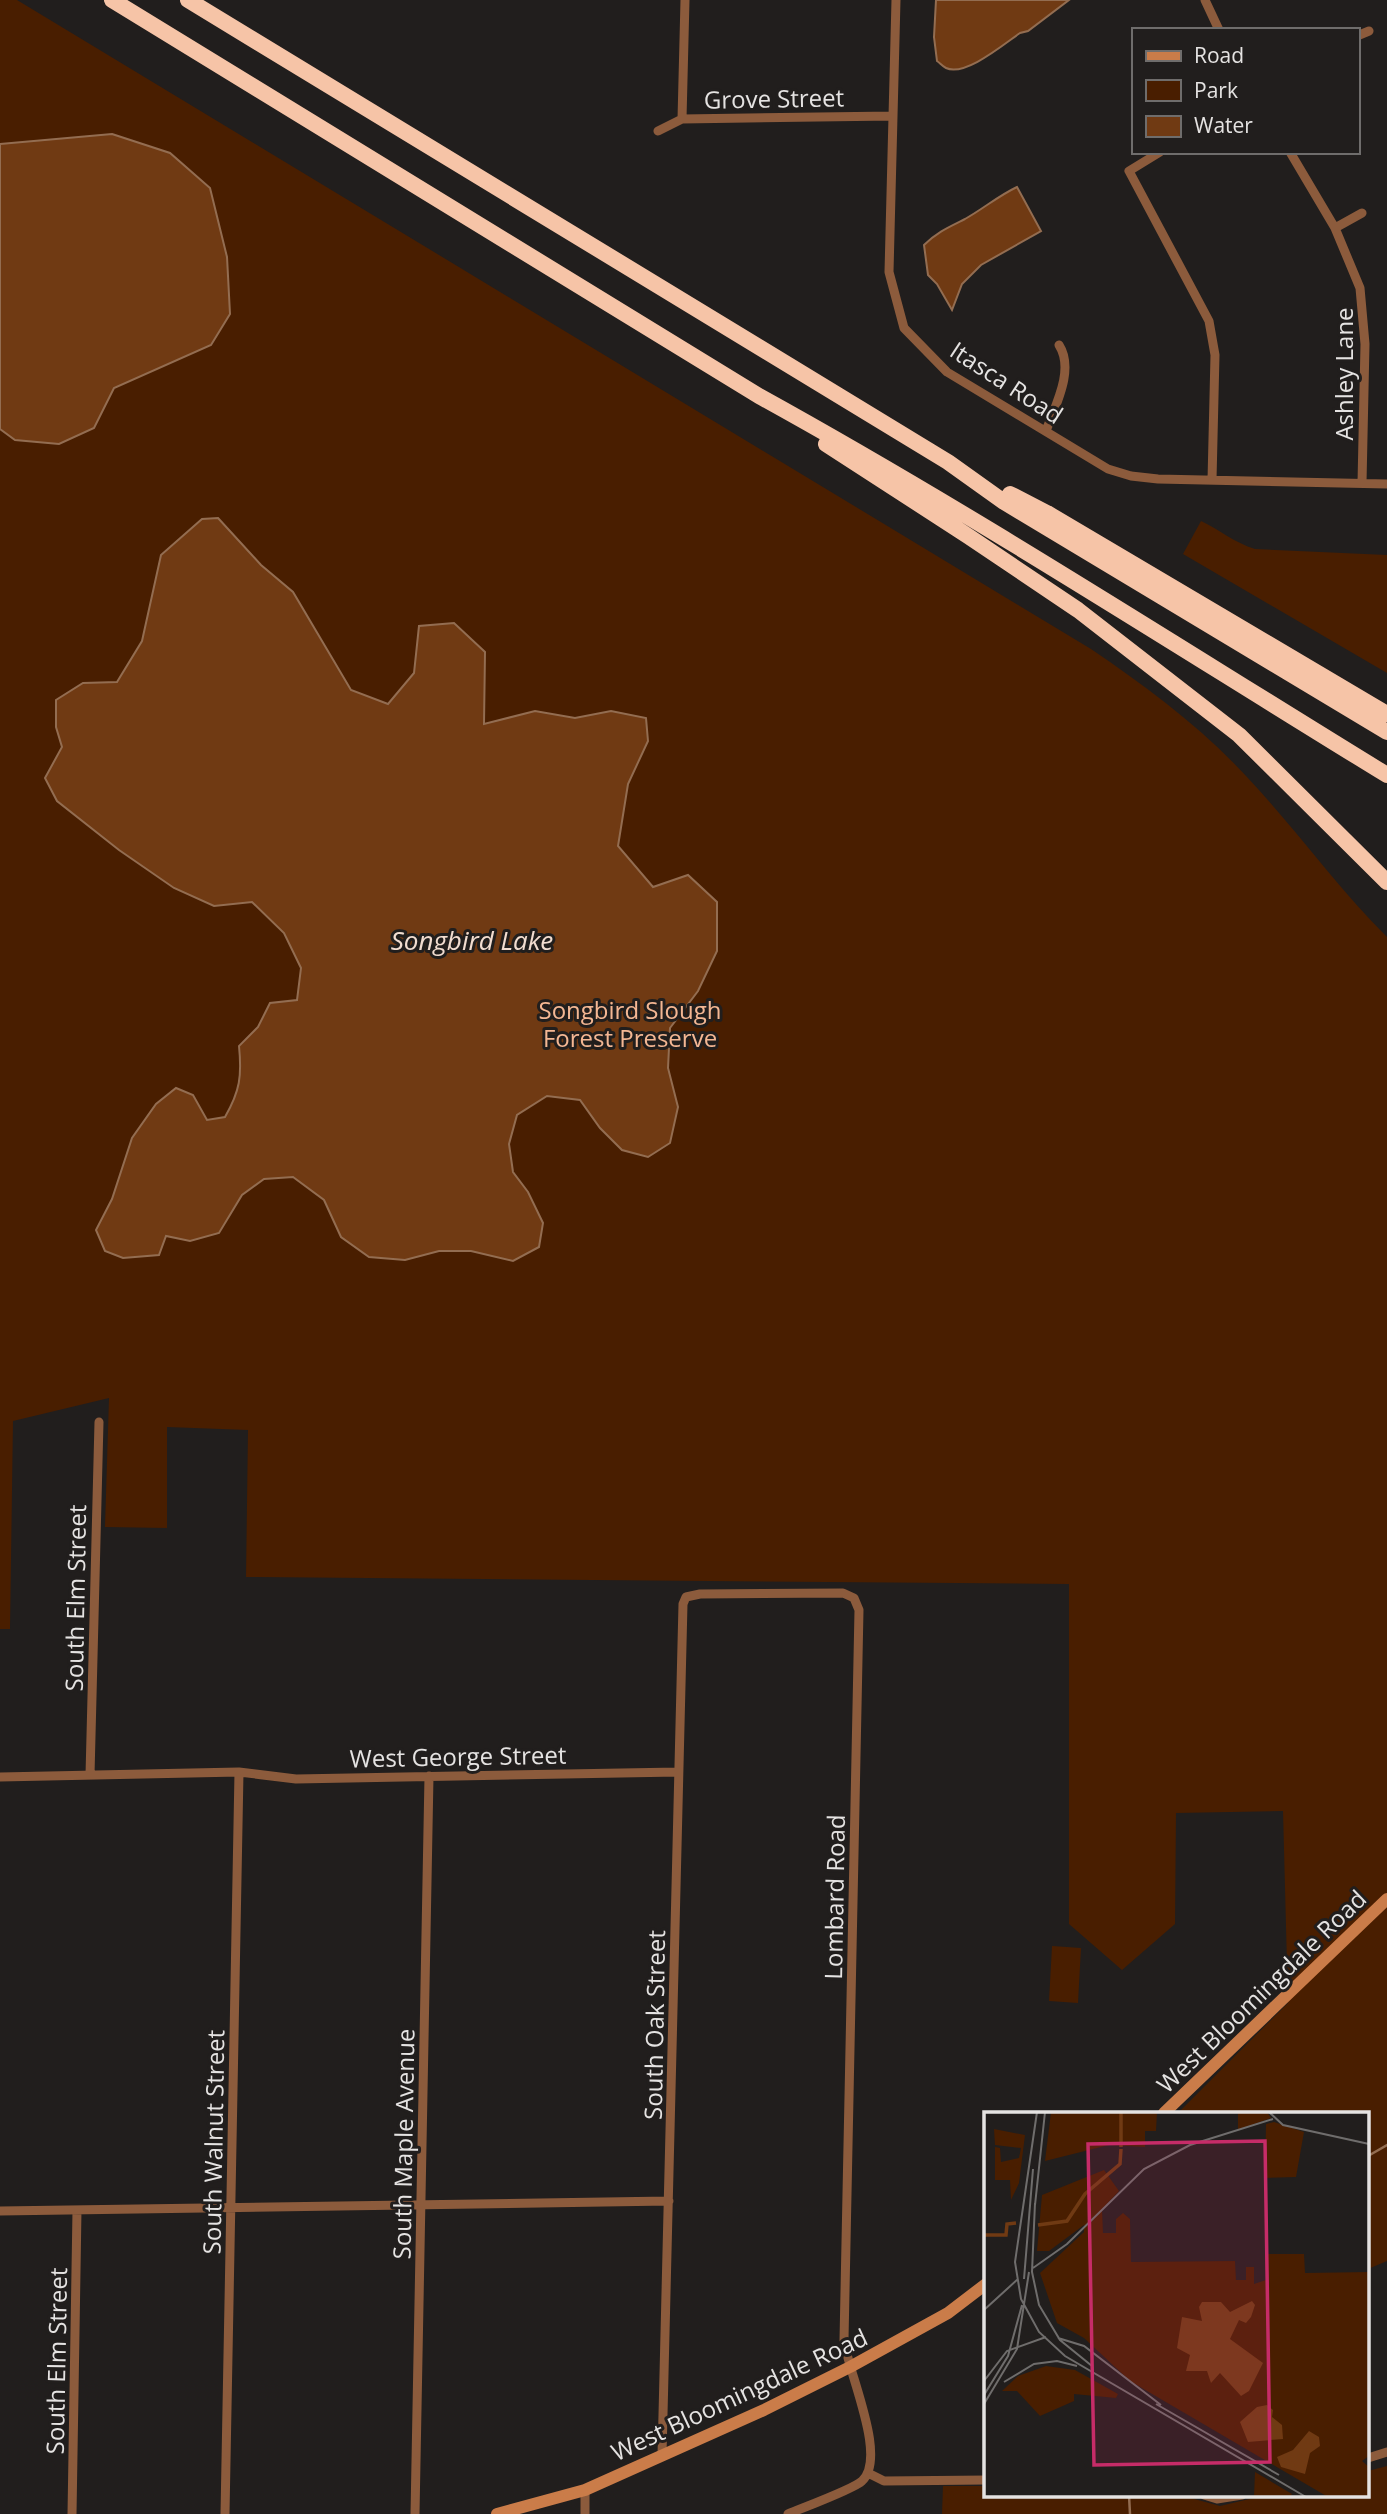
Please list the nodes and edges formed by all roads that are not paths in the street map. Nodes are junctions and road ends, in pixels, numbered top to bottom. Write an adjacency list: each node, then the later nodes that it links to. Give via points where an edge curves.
1 (112, 0): 17 (highway)
2 (188, 0): 19 (highway)
3 (685, 0): 10 (street)
4 (896, 0): 9 (street, Itasca Road)
5 (1205, 0): 6 (street)
6 (1218, 28)
7 (1368, 32): 8 (street)
8 (1359, 35)
9 (893, 116): 10 (street, Grove Street); 18 (street, Itasca Road, via 890,272 904,328 947,372)
10 (682, 119): 11 (street, Grove Street)
11 (658, 131)
12 (1157, 154): 20 (street, via 1129,171 1209,321 1215,355)
13 (1291, 154): 15 (street, Ashley Lane)
14 (1362, 213): 15 (street)
15 (1335, 228): 21 (street, Ashley Lane, via 1364,308)
16 (1059, 345): 18 (street, via 1064,380)
17 (759, 396): 25 (highway, via 956,509); 26 (highway, via 1078,610 1239,735)
18 (1046, 431): 20 (street, Itasca Road, via 1108,469 1132,476)
19 (948, 462): 23 (highway, via 1047,513); 24 (highway, via 1004,502)
20 (1212, 480): 21 (street, Itasca Road)
21 (1362, 483): 22 (street, Itasca Road)
22 (1387, 484)
23 (1387, 714)
24 (1387, 732)
25 (1387, 775)
26 (1387, 882)
27 (99, 1422): 31 (street, South Elm Street)
28 (686, 1597): 30 (street, South Oak Street); 42 (street, Lombard Road, via 843,1593 858,1604 844,2340)
29 (239, 1772): 31 (street, West George Street); 32 (street, West George Street, via 296,1779); 38 (street, South Walnut Street)
30 (678, 1772): 32 (street, West George Street); 36 (street, South Oak Street)
31 (90, 1775): 33 (street, West George Street)
32 (429, 1776): 37 (street, South Maple Avenue)
33 (0, 1777)
34 (1387, 1899): 35 (street, West Bloomingdale Road)
35 (1165, 2112)
36 (669, 2201): 37 (street); 44 (street, South Oak Street)
37 (421, 2204): 38 (street); 53 (street, South Maple Avenue)
38 (231, 2207): 39 (street); 52 (street, South Walnut Street)
39 (77, 2210): 40 (street); 51 (street, South Elm Street)
40 (0, 2211)
41 (984, 2286): 42 (street, West Bloomingdale Road, via 948,2313)
42 (850, 2367): 44 (street, West Bloomingdale Road); 46 (street, via 871,2445)
43 (1387, 2452): 45 (street)
44 (662, 2455): 48 (street, West Bloomingdale Road)
45 (1370, 2457)
46 (868, 2473): 47 (street, via 884,2481); 56 (street, via 862,2483)
47 (984, 2480)
48 (585, 2490): 54 (street, West Bloomingdale Road); 55 (street)
49 (1207, 2496): 50 (street)
50 (1236, 2496)
51 (72, 2514)
52 (225, 2514)
53 (415, 2514)
54 (497, 2514)
55 (584, 2514)
56 (788, 2514)

